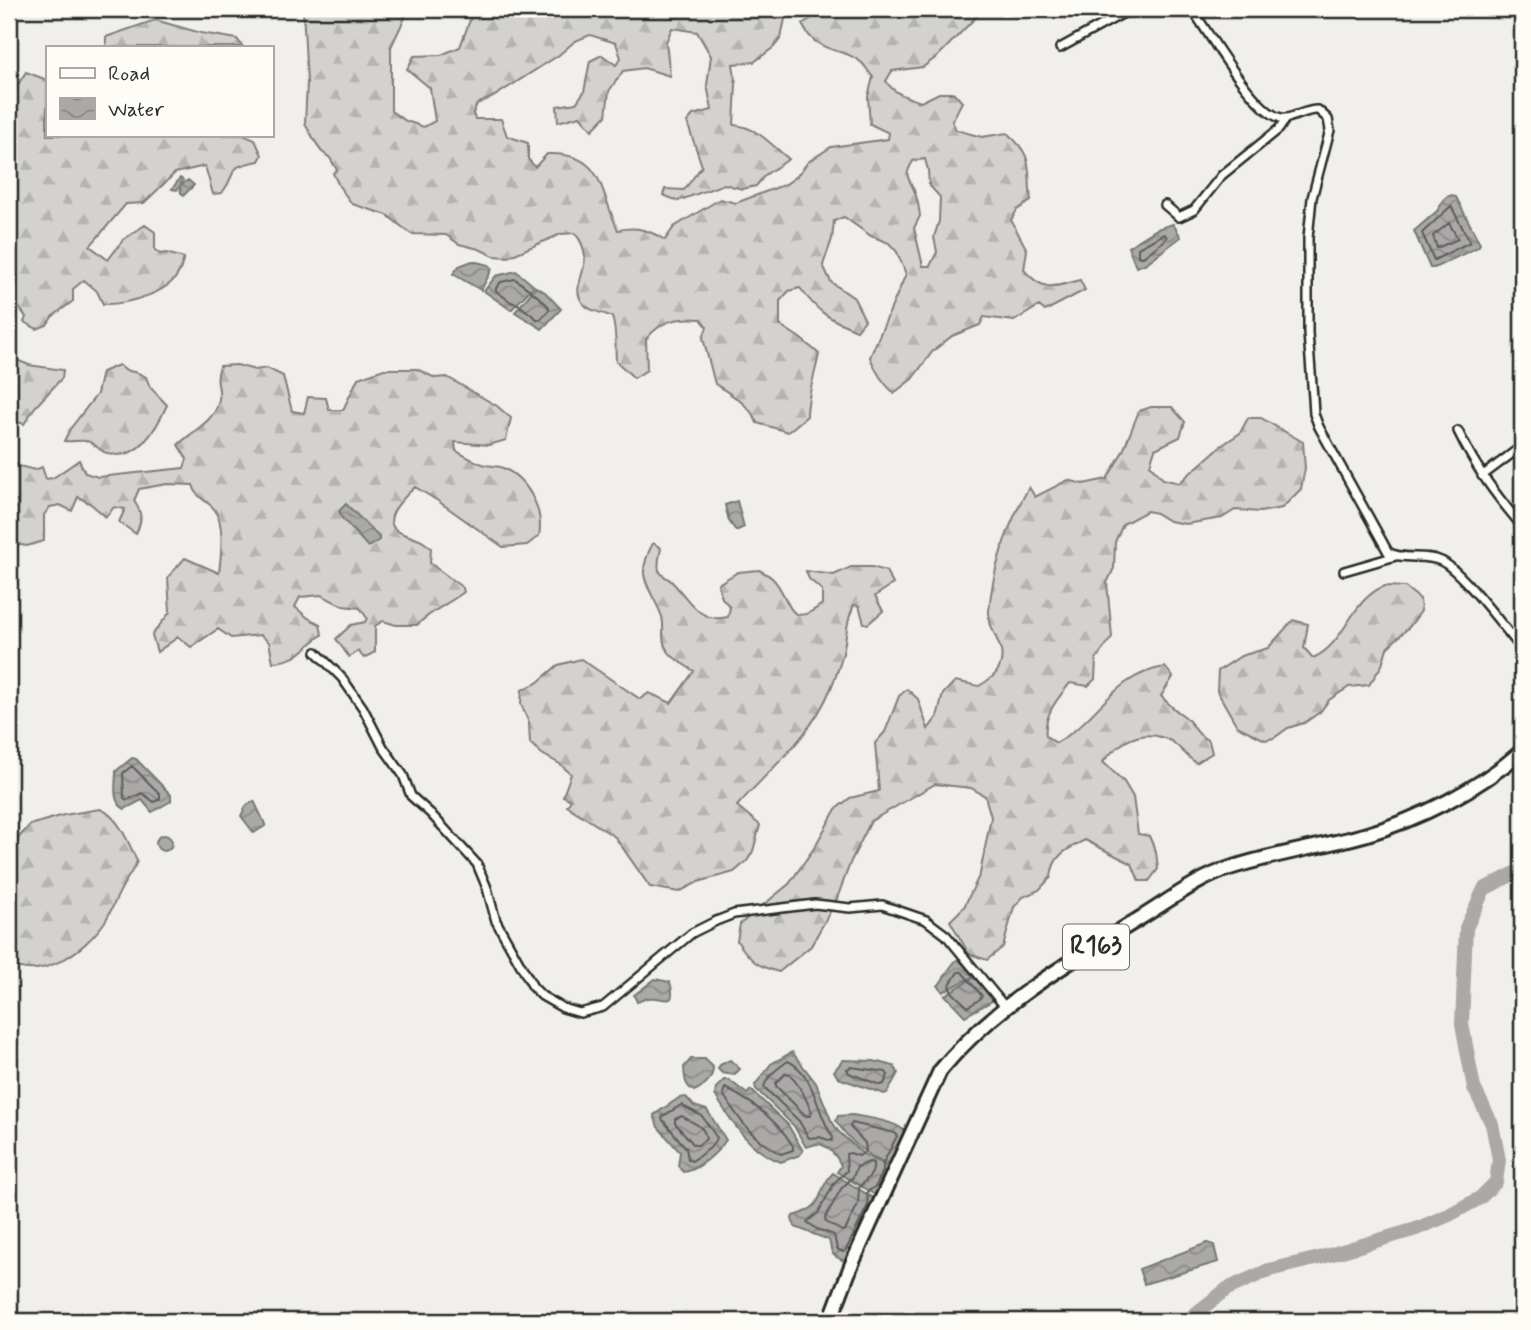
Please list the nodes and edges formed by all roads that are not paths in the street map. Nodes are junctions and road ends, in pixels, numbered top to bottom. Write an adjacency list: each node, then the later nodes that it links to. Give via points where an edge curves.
1 (1131, 9): 3 (street)
2 (1192, 9): 4 (street, via 1252,96 1265,111)
3 (1060, 48)
4 (1286, 118): 5 (street, via 1279,129 1222,175 1194,211 1179,217); 10 (street, via 1318,110 1331,130 1312,198 1308,238 1314,414 1388,552)
5 (1165, 205)
6 (1458, 431): 8 (street)
7 (1522, 446): 8 (street)
8 (1482, 476): 9 (street)
9 (1522, 526)
10 (1396, 556): 11 (street); 12 (street, via 1429,557 1448,564)
11 (1344, 571)
12 (1522, 649)
13 (316, 652): 15 (street, via 363,708 411,796 477,864 496,921 533,987 563,1008 579,1013 603,1007 692,933 716,921 734,914 815,904 882,905 926,920 946,935)
14 (1522, 751): 15 (main road, R163, via 1481,781 1409,818 1365,834 1229,868 1198,883)
15 (1006, 1007): 16 (main road, R163, via 940,1071)
16 (830, 1321)

